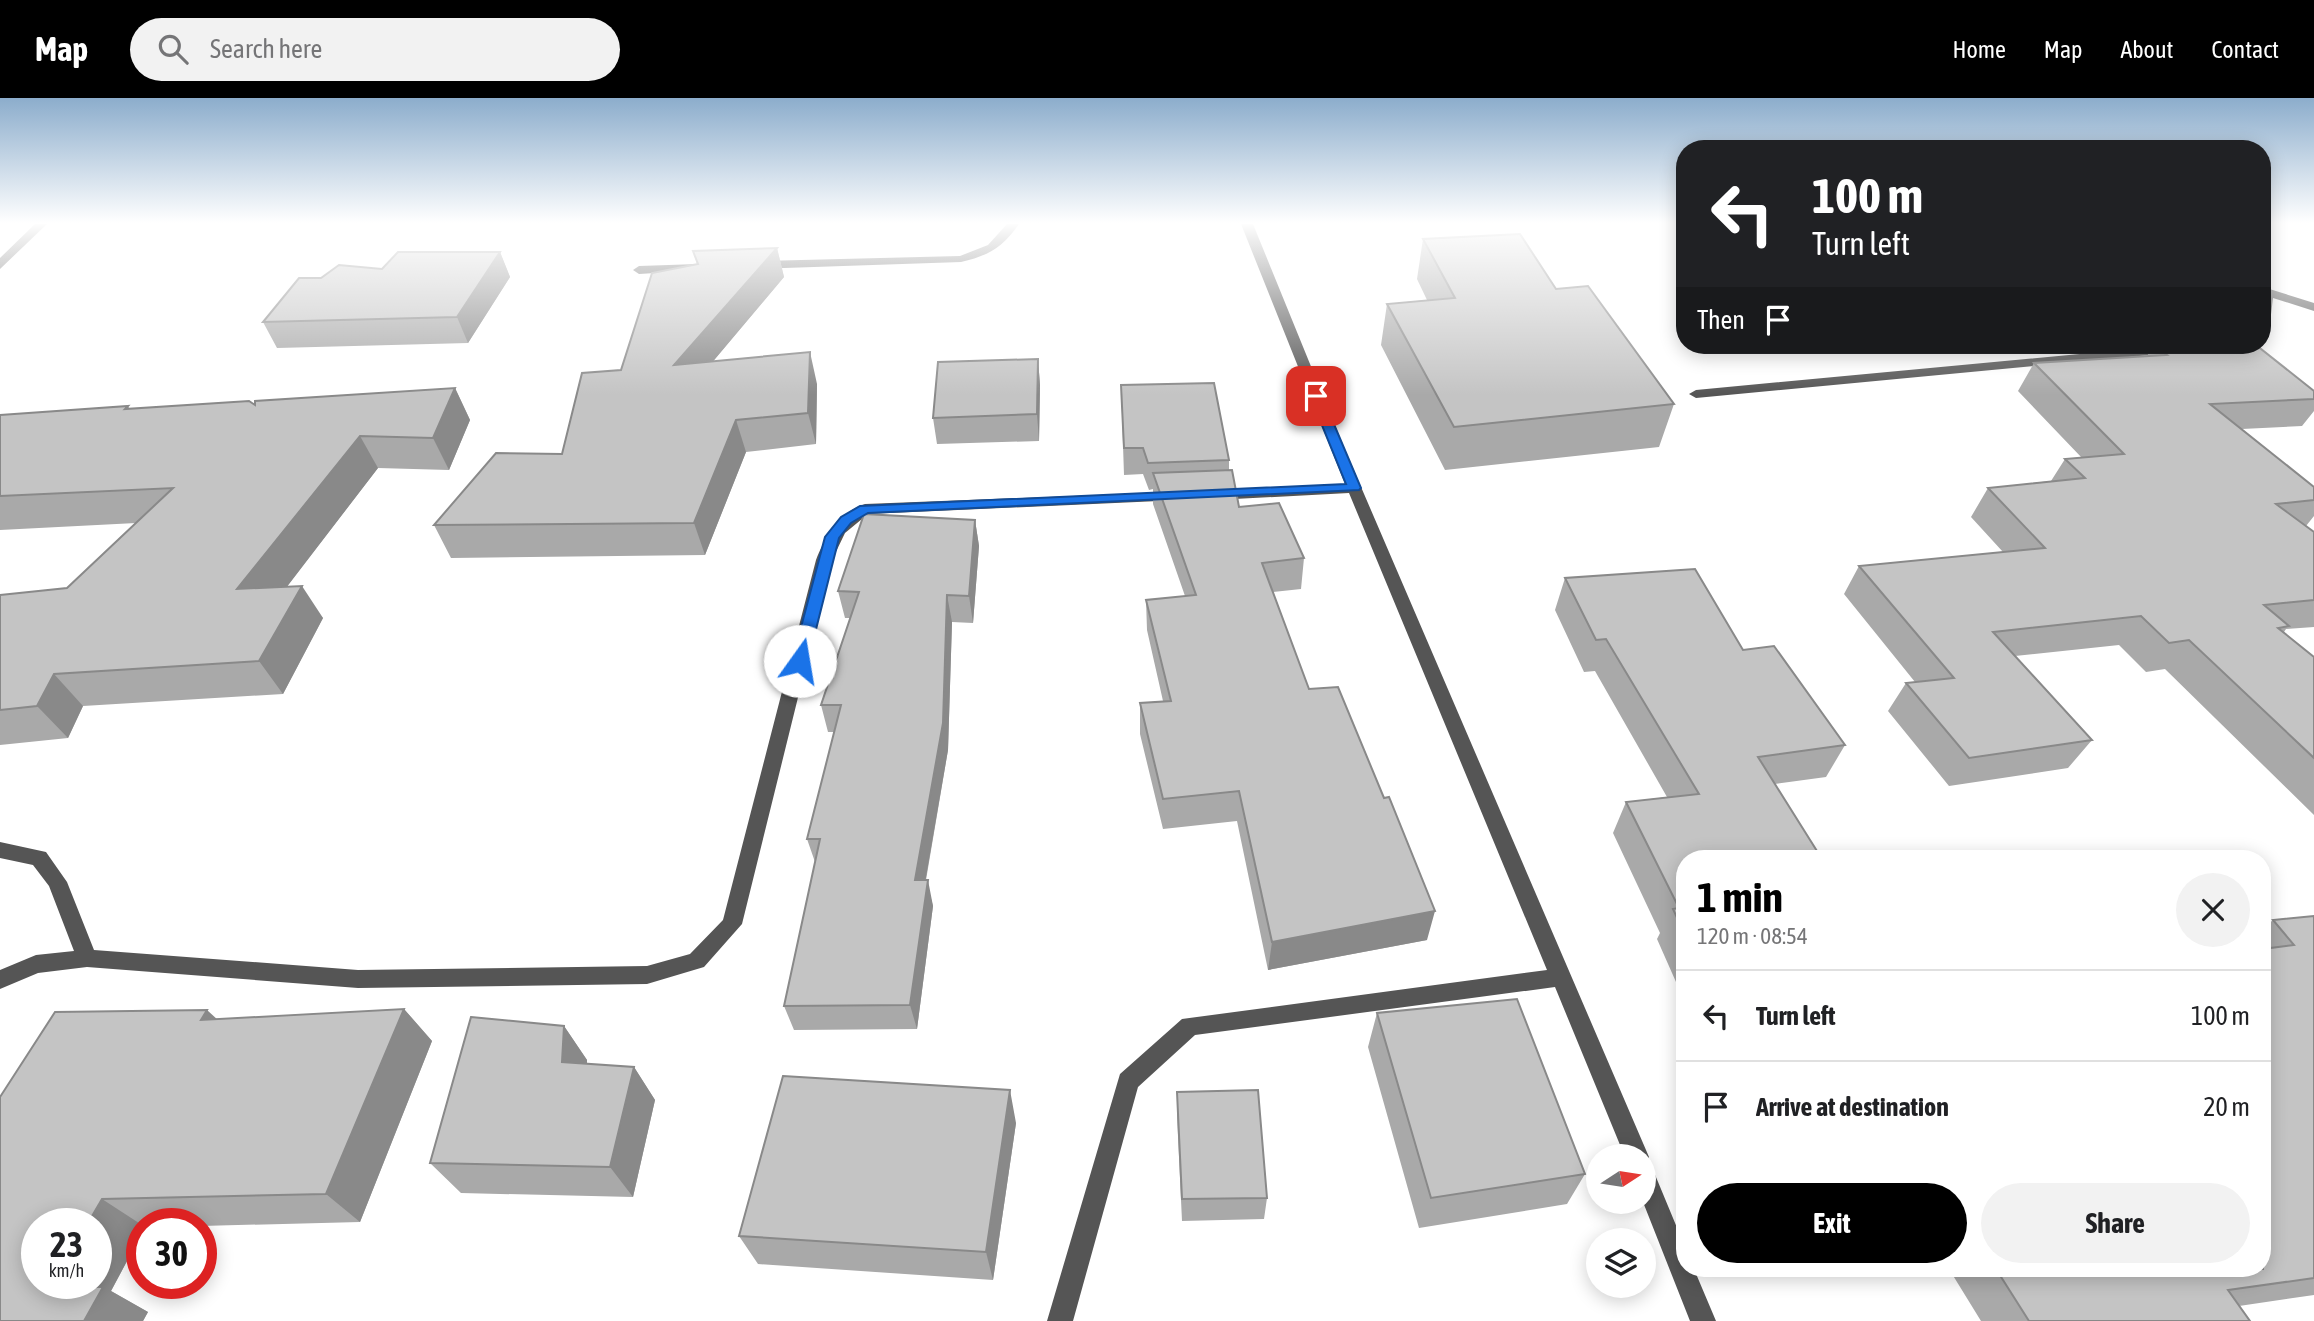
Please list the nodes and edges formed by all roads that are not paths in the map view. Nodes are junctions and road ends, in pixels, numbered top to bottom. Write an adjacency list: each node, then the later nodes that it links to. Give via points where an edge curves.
1 (1270, 281): 6 (street)
2 (2271, 294): 3 (street)
3 (2314, 307)
4 (2118, 354): 5 (street)
5 (1696, 394)
6 (1355, 488): 8 (street, via 865,509 846,520 832,537 824,560 732,924 697,961 647,975 358,979); 9 (street)
7 (0, 850): 8 (street, via 39,858 57,882)
8 (87, 958): 10 (street, via 36,964)
9 (1562, 977): 11 (street); 15 (street, via 1190,1026 1128,1081)
10 (0, 979)
11 (1632, 1144)
12 (1656, 1205): 13 (street)
13 (1676, 1254)
14 (1685, 1277): 16 (street)
15 (1060, 1321)
16 (1703, 1321)

